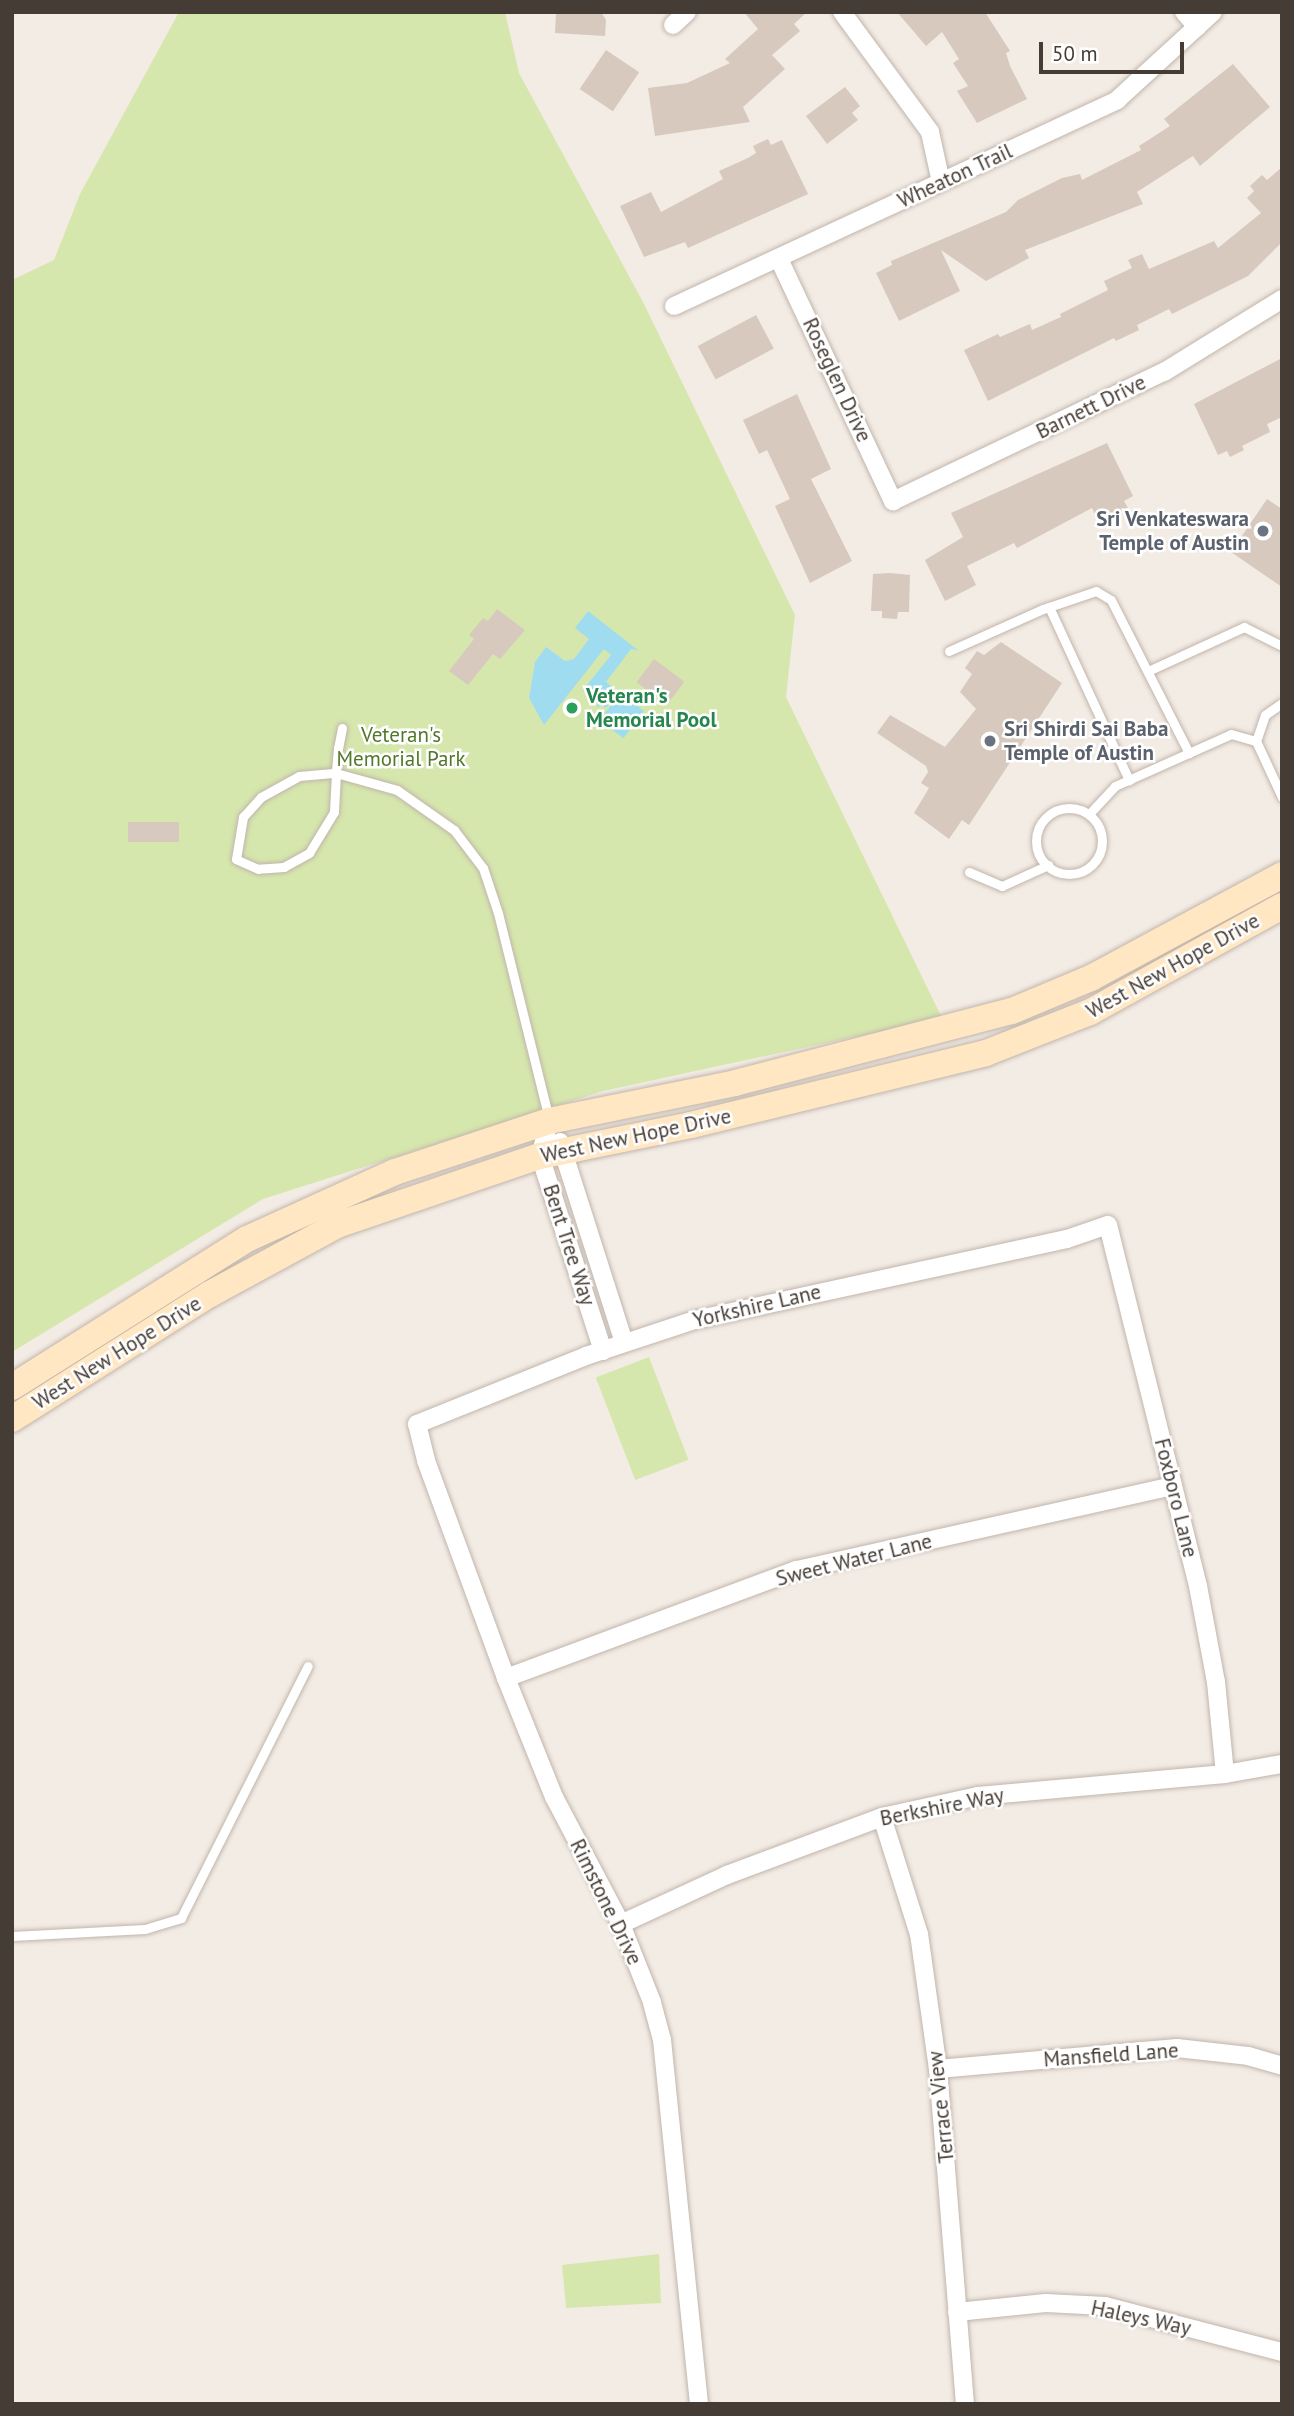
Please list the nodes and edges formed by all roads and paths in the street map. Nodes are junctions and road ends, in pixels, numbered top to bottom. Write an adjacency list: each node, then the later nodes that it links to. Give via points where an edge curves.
1 (842, 12): 5 (street, via 930,132)
2 (1184, 12): 4 (street)
3 (1213, 12): 4 (street, Wheaton Trail)
4 (1197, 27): 5 (street, Wheaton Trail, via 1117,100)
5 (941, 182): 6 (street, Wheaton Trail)
6 (779, 258): 8 (street, Wheaton Trail); 9 (street, Roseglen Drive)
7 (1282, 299): 9 (street, Barnett Drive, via 1164,372)
8 (674, 306)
9 (893, 501)
10 (1049, 607): 12 (lane); 13 (lane, via 1096,591 1111,600); 19 (lane)
11 (1282, 646): 13 (lane, via 1244,627)
12 (949, 652)
13 (1148, 671): 17 (lane)
14 (1282, 703): 16 (lane, via 1265,715)
15 (342, 728): 18 (lane)
16 (1256, 741): 17 (lane, via 1231,734); 20 (lane)
17 (1189, 753): 19 (lane)
18 (336, 773): 18 (lane, via 334,812 309,853 284,867 258,869 236,859 243,817 261,797 299,776); 26 (lane, via 397,790 424,806 454,830 483,868 544,1086)
19 (1129, 780): 21 (lane, via 1115,786)
20 (1282, 797)
21 (1089, 814): 22 (lane, via 1068,808 1047,816 1037,835 1037,847); 22 (lane, via 1102,842 1095,861 1068,873)
22 (1048, 865): 23 (lane, via 1002,886)
23 (970, 872)
24 (1282, 875): 26 (main road, West New Hope Drive, via 1091,978 1012,1011 735,1083)
25 (1282, 906): 27 (main road, West New Hope Drive, via 1090,1013 986,1054 691,1125)
26 (549, 1121): 27 (street, Bent Tree Way); 31 (main road, West New Hope Drive, via 395,1172 247,1239)
27 (552, 1153): 29 (street, Bent Tree Way); 30 (street, Bent Tree Way); 32 (main road, West New Hope Drive, via 337,1225 210,1294)
28 (1108, 1225): 29 (street, Yorkshire Lane, via 1067,1239 747,1307); 34 (street, Foxboro Lane)
29 (624, 1342): 30 (street, Yorkshire Lane)
30 (603, 1351): 33 (street, Yorkshire Lane)
31 (12, 1387)
32 (12, 1419)
33 (417, 1424): 36 (street, Rimstone Drive)
34 (1173, 1486): 36 (street, Sweet Water Lane, via 797,1570); 38 (street, Foxboro Lane, via 1214,1668)
35 (308, 1666): 41 (lane, via 181,1918 145,1929)
36 (506, 1678): 40 (street, Rimstone Drive, via 554,1797)
37 (1282, 1764): 38 (street, Berkshire Way)
38 (1225, 1774): 39 (street, Berkshire Way, via 978,1797)
39 (882, 1817): 40 (street, Berkshire Way, via 727,1875); 43 (street, Terrace View, via 919,1934)
40 (621, 1924): 46 (street, Rimstone Drive, via 662,2040)
41 (12, 1936)
42 (1282, 2066): 43 (street, Mansfield Lane, via 1248,2056 1177,2048)
43 (938, 2069): 44 (street, Terrace View)
44 (957, 2312): 45 (street, Haleys Way, via 1046,2303 1105,2306); 47 (street, Terrace View)
45 (1282, 2352)
46 (699, 2404)
47 (965, 2404)

